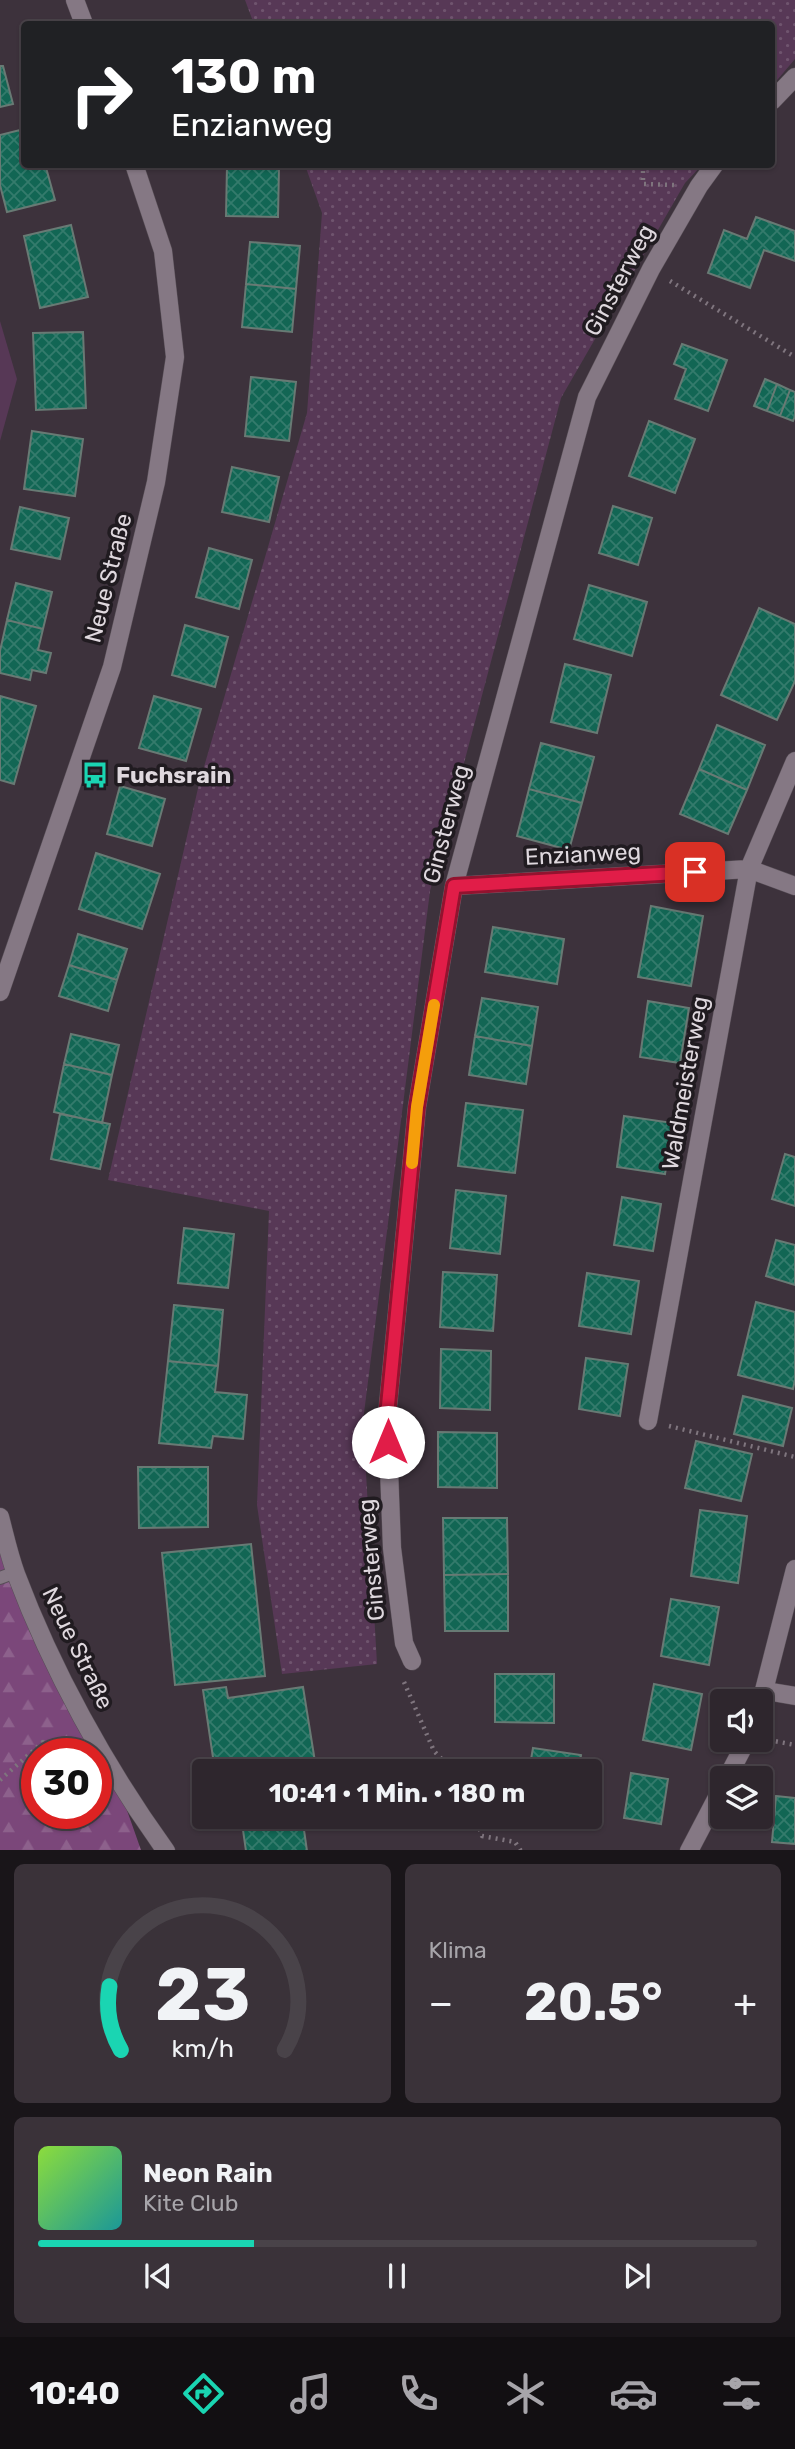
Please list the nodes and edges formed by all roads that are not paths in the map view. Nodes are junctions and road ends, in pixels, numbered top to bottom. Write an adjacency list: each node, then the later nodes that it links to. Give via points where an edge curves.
1 (75, 0): 2 (street)
2 (83, 21)
3 (795, 77): 4 (street)
4 (775, 98)
5 (135, 168): 11 (street, Neue Straße, via 163,251 174,357 156,482 111,667)
6 (712, 168): 9 (street, Ginsterweg, via 651,269 587,397)
7 (795, 761): 8 (street, Waldmeisterweg)
8 (749, 869): 9 (street, Enzianweg); 10 (street, Enzianweg); 12 (street, Waldmeisterweg)
9 (454, 886): 17 (street, Ginsterweg, via 417,1107 387,1416 392,1548 404,1643)
10 (795, 886)
11 (0, 992)
12 (648, 1421)
13 (0, 1517): 15 (street, Neue Straße)
14 (795, 1569): 16 (street)
15 (8, 1575): 22 (street, Neue Straße, via 111,1765)
16 (790, 1615): 18 (street)
17 (412, 1661)
18 (766, 1689)
19 (795, 1696): 20 (street)
20 (773, 1697)
21 (710, 1810): 23 (street)
22 (166, 1850)
23 (689, 1850)

